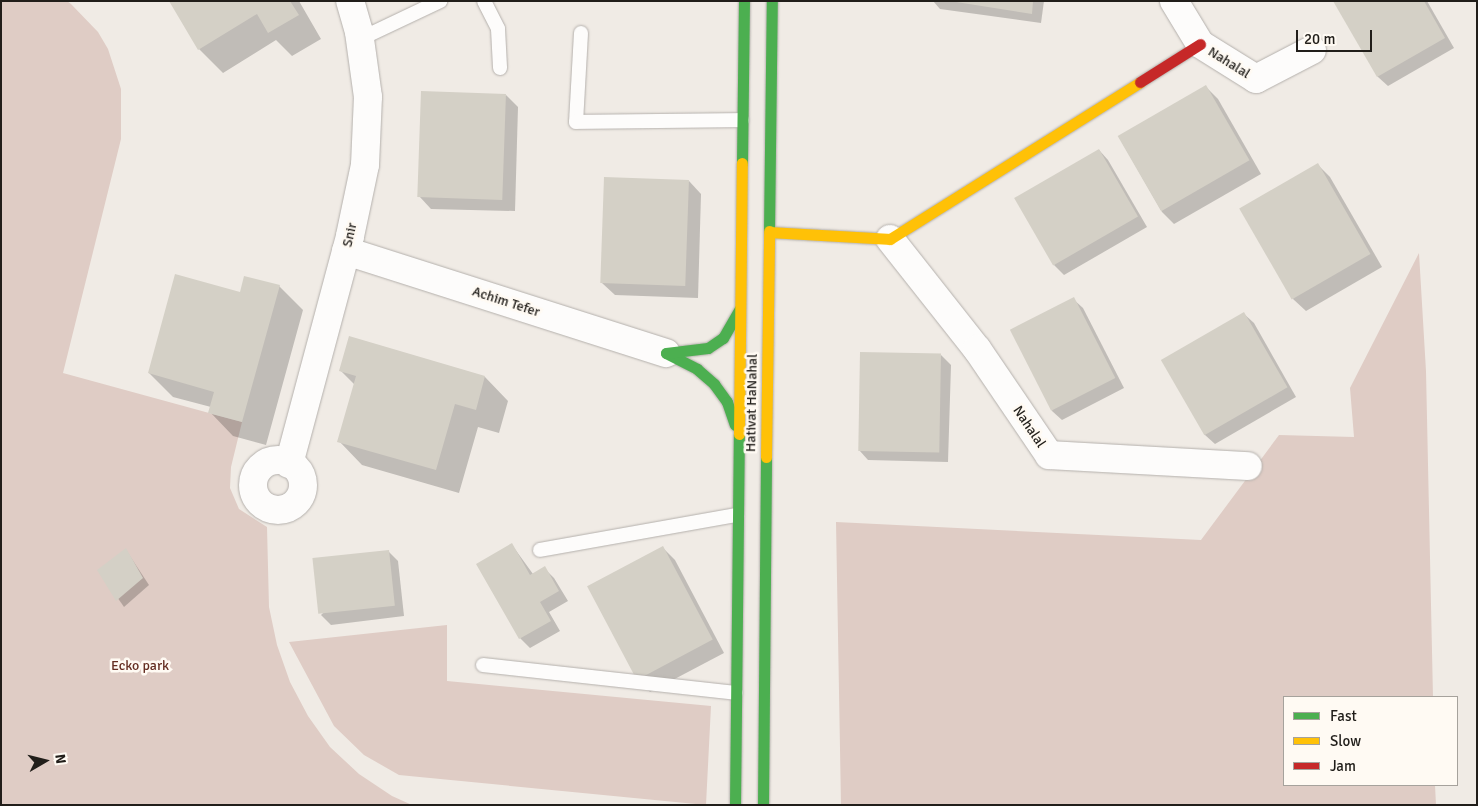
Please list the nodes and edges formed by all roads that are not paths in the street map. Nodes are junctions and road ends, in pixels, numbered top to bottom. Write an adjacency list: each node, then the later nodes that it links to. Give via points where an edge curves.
1 (350, 1): 8 (street, Snir)
2 (440, 1): 8 (lane)
3 (484, 1): 11 (lane, via 498,29)
4 (744, 1): 12 (street, Hativat HaNahal)
5 (772, 1): 13 (street, Hativat HaNahal)
6 (1174, 1): 9 (street, Nahalal)
7 (582, 33): 12 (lane, via 576,122)
8 (360, 39): 15 (street, Snir, via 368,97 365,165)
9 (1200, 44): 10 (street, Nahalal, via 1256,79); 14 (street, Nahalal)
10 (1312, 50)
11 (500, 68)
12 (742, 120): 16 (street, Hativat HaNahal)
13 (770, 232): 14 (street); 26 (street, Hativat HaNahal, via 762,728)
14 (890, 239): 20 (street, Nahalal, via 977,349 1048,455)
15 (346, 251): 17 (street, Achim Tefer); 19 (street, Snir)
16 (740, 306): 17 (street, via 723,338 708,348); 18 (street, Hativat HaNahal)
17 (666, 353): 18 (street, via 697,369 714,384 727,402)
18 (738, 437): 21 (street, Hativat HaNahal)
19 (289, 464)
20 (1248, 466)
21 (737, 515): 22 (lane); 24 (street, Hativat HaNahal)
22 (540, 550)
23 (483, 666): 24 (lane)
24 (735, 693): 25 (street, Hativat HaNahal)
25 (735, 805)
26 (764, 805)

